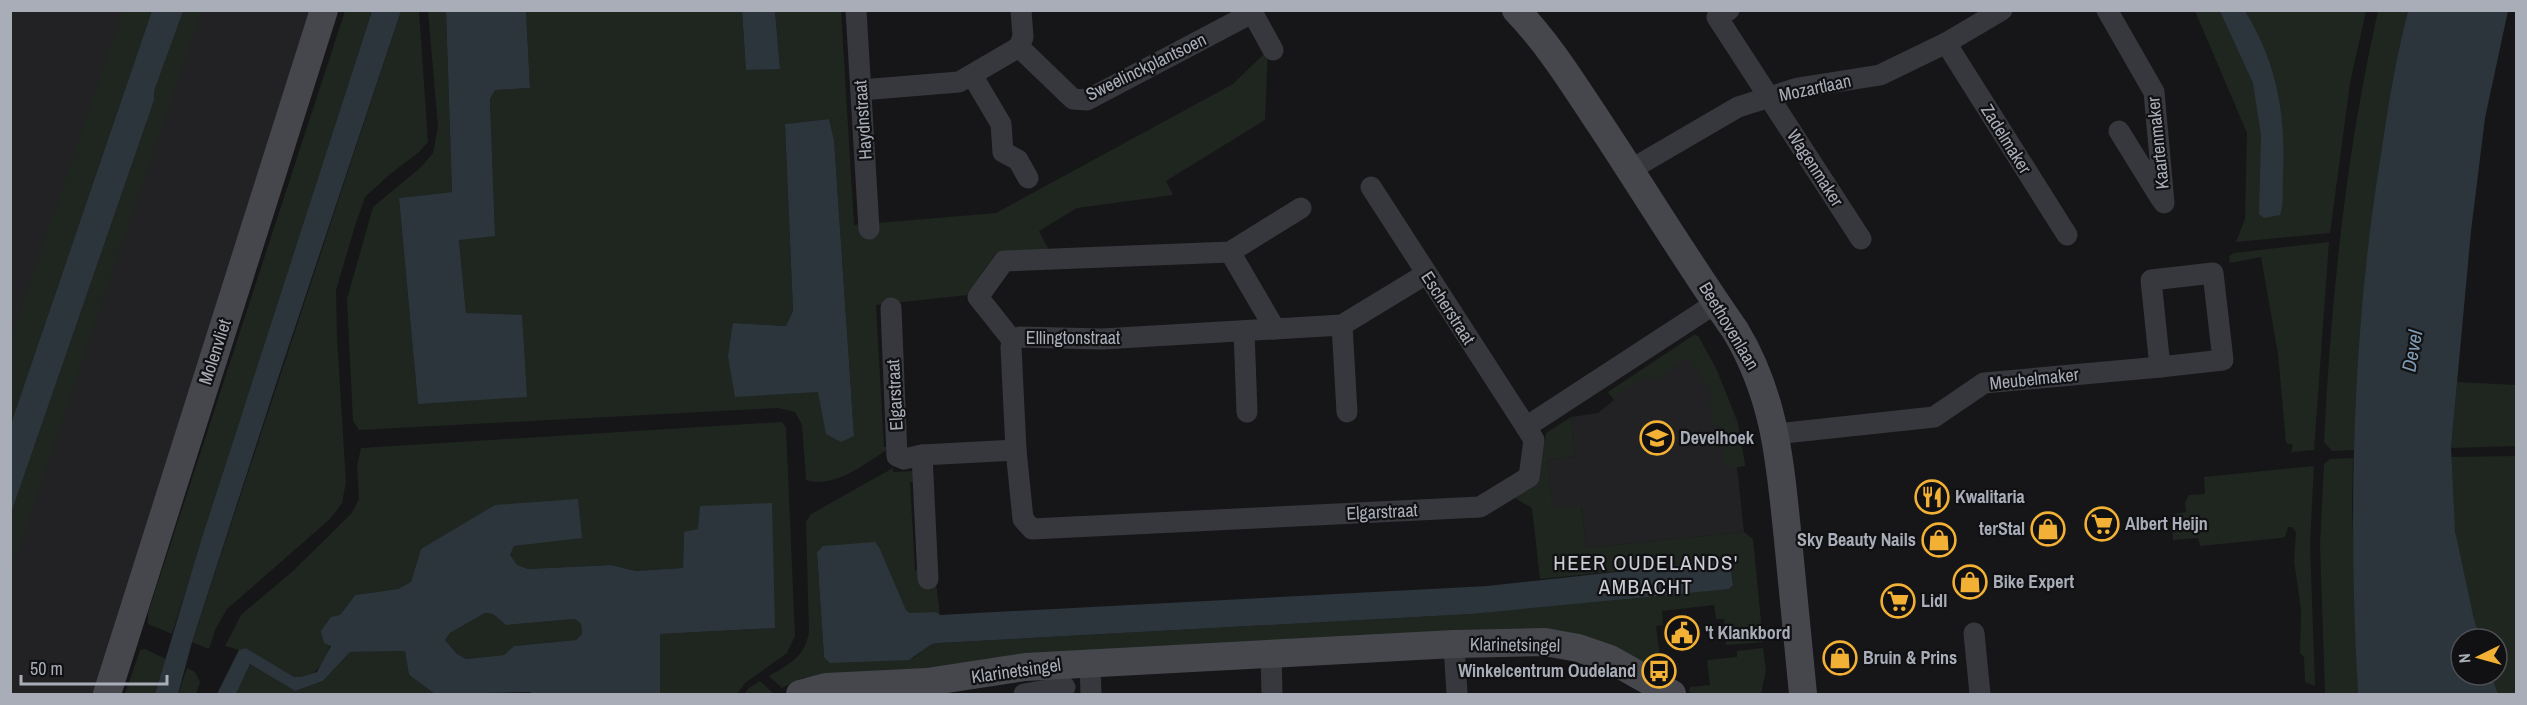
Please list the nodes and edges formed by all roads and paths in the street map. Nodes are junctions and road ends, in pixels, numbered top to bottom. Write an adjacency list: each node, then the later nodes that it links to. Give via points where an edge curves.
1 (324, 10): 45 (street, Molenvliet)
2 (856, 10): 13 (street, Haydnstraat)
3 (1021, 10): 10 (street, via 1023,37)
4 (1516, 10): 16 (street, Beethovenlaan, via 1572,82)
5 (2002, 10): 9 (street, Mozartlaan)
6 (2107, 10): 15 (street, Kaartenmaker, via 2154,92 2164,203)
7 (1251, 12): 10 (street, Sweelinckplantsoen, via 1087,100 1073,99); 11 (street)
8 (1723, 14): 14 (street, Wagenmaker)
9 (1946, 43): 14 (street, Mozartlaan, via 1880,75 1798,88); 21 (street, Zadelmaker)
10 (1019, 47): 12 (street)
11 (1273, 50)
12 (972, 75): 13 (street, via 959,82); 17 (street, via 1001,124 1003,152 1018,160)
13 (861, 90): 20 (street, Haydnstraat)
14 (1769, 97): 16 (street, Mozartlaan, via 1738,107); 22 (street, Wagenmaker)
15 (2119, 131)
16 (1630, 170): 25 (street, Beethovenlaan)
17 (1028, 178)
18 (1371, 187): 24 (street, Escherstraat)
19 (1301, 208): 23 (street, Ellingtonstraat)
20 (869, 229)
21 (2067, 235)
22 (1861, 239)
23 (1230, 252): 28 (street); 30 (street, Ellingtonstraat, via 1004,261 978,297)
24 (1426, 274): 27 (street, Ellingtonstraat); 34 (street, Escherstraat)
25 (1716, 303): 34 (street); 35 (street, Beethovenlaan, via 1750,355)
26 (891, 308): 37 (street, Elgarstraat, via 897,456 904,459)
27 (1342, 325): 28 (street, Ellingtonstraat); 33 (street)
28 (1275, 329): 29 (street, Ellingtonstraat)
29 (1244, 331): 30 (street, Ellingtonstraat, via 1102,339 1020,337); 32 (street)
30 (1013, 341): 36 (street, Elgarstraat)
31 (2160, 367): 31 (street, Meubelmaker, via 2223,360 2213,273 2151,280); 35 (street, Meubelmaker, via 1984,383 1935,417)
32 (1247, 412)
33 (1347, 412)
34 (1526, 428): 36 (street, Elgarstraat, via 1534,440 1529,477 1480,507 1044,528 1032,528 1023,519)
35 (1776, 434): 51 (street, Beethovenlaan)
36 (1016, 450): 37 (street, Elgarstraat)
37 (922, 455): 38 (street)
38 (928, 579)
39 (1974, 633): 52 (street)
40 (1454, 644): 41 (street, Klarinetsingel); 44 (street, Klarinetsingel, via 1545,642 1578,648 1610,659); 50 (street, Klarinetsingel)
41 (1271, 654): 42 (street, Klarinetsingel); 49 (street)
42 (1090, 663): 46 (street, Klarinetsingel, via 1025,667 927,682 826,687); 48 (street)
43 (1065, 687): 47 (street, Klarinetsingel)
44 (1667, 693)
45 (107, 694)
46 (800, 694)
47 (1024, 694)
48 (1091, 694)
49 (1272, 694)
50 (1457, 694)
51 (1803, 694)
52 (1980, 694)

